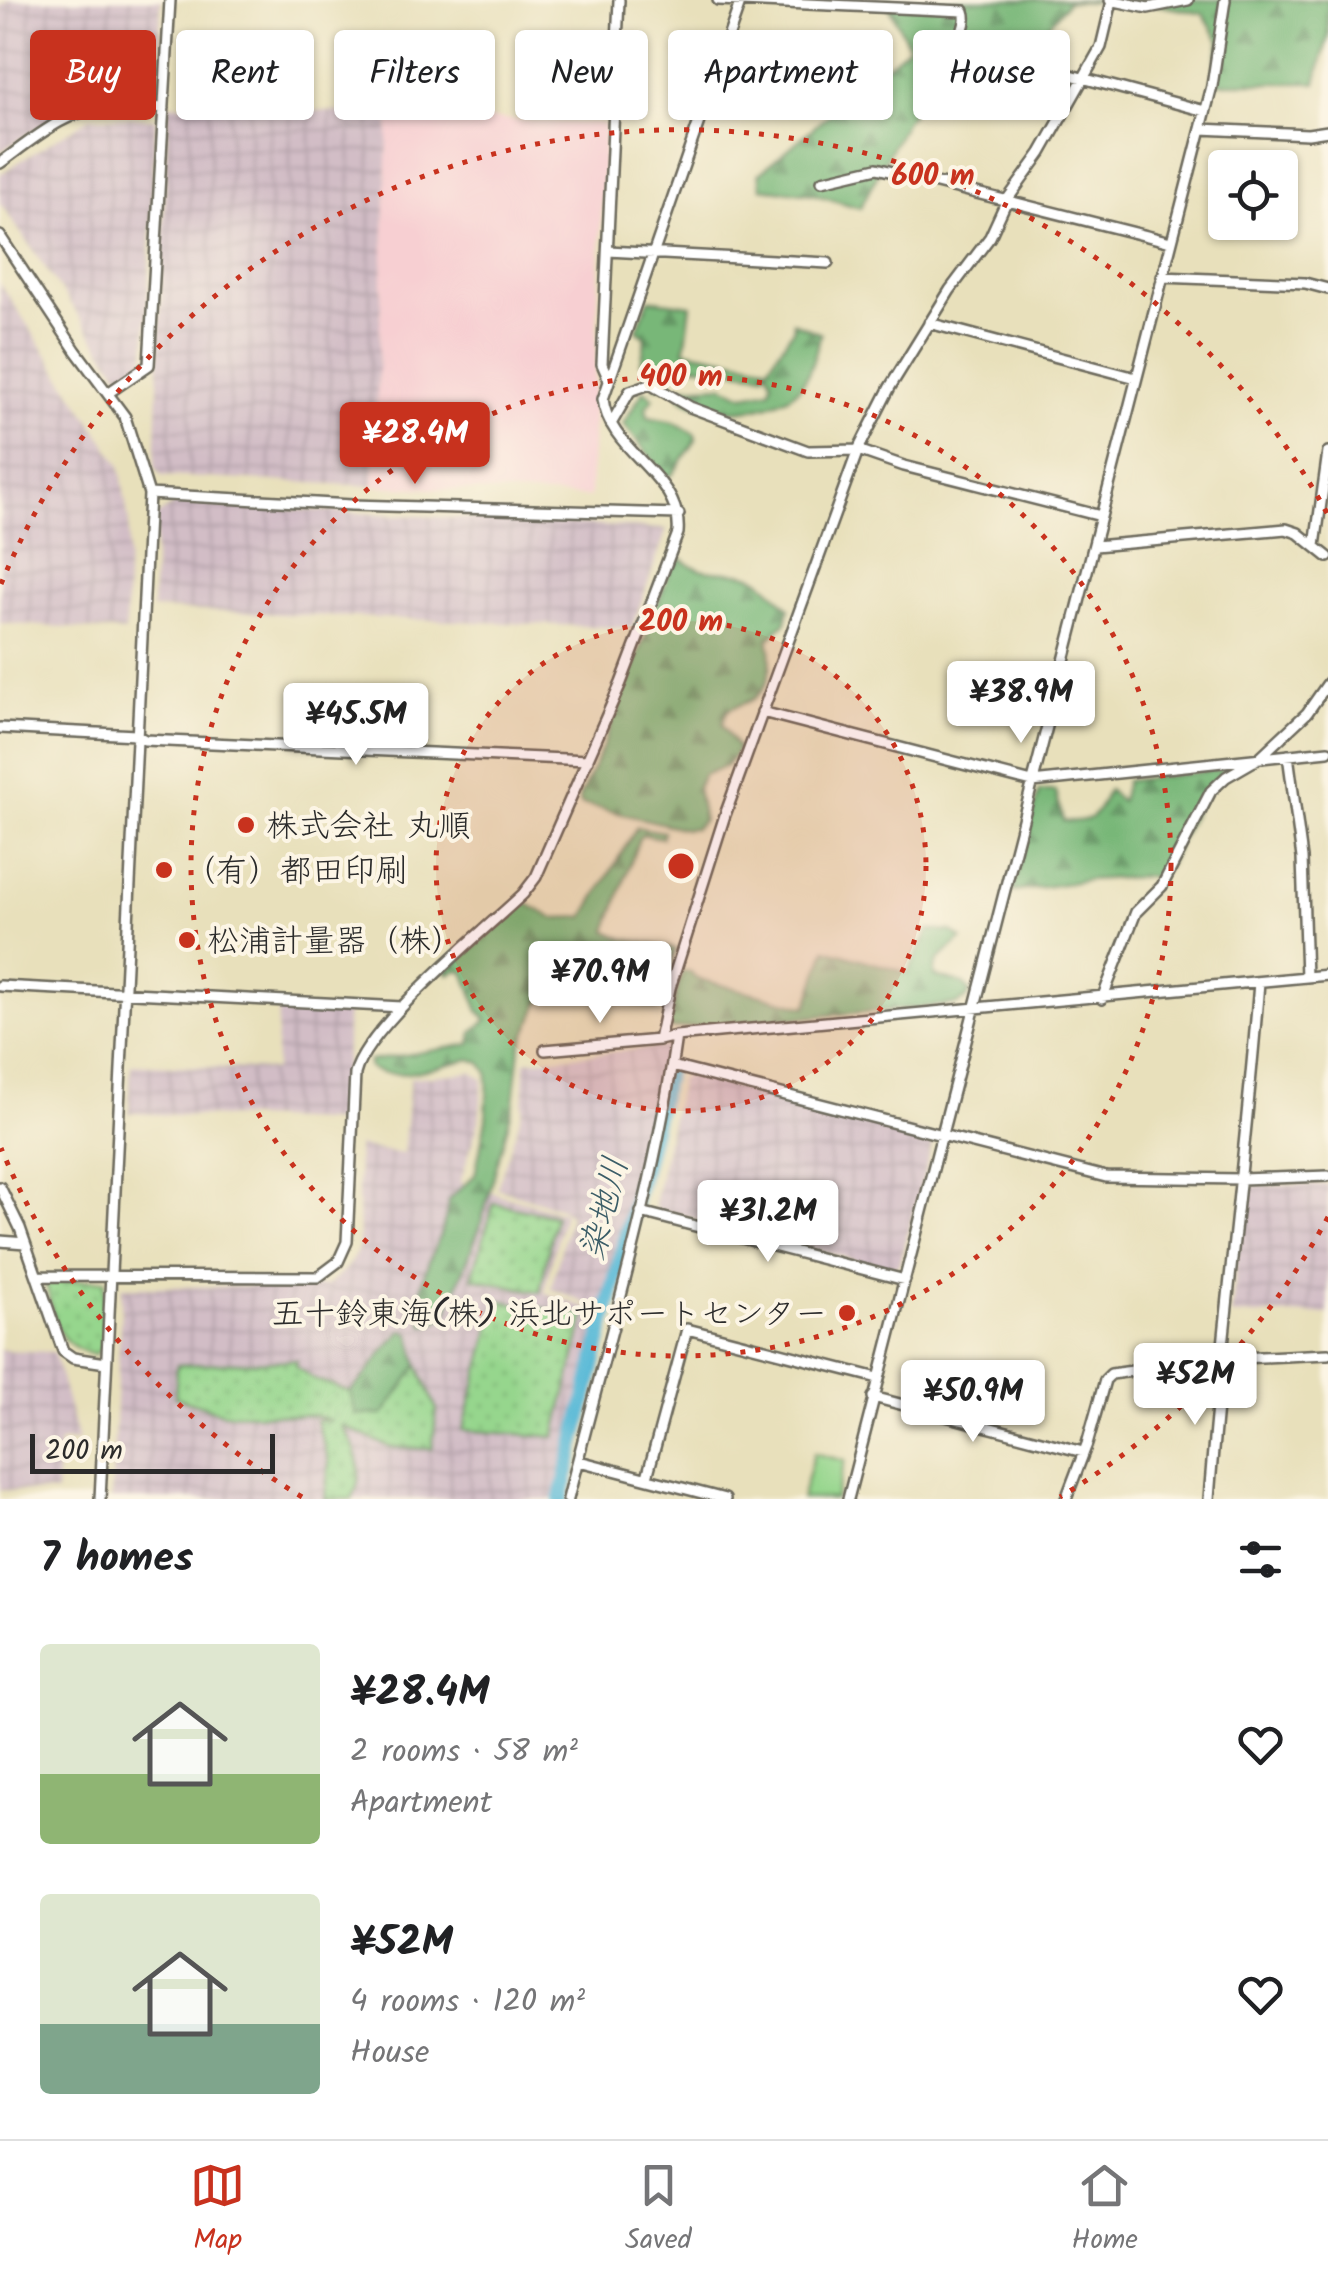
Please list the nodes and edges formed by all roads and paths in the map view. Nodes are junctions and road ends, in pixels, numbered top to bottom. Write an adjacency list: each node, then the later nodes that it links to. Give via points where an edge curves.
1 (170, 0): 9 (street)
2 (619, 0): 18 (street)
3 (718, 0): 4 (street)
4 (741, 0): 8 (street, via 964,12 956,55 1003,67 1015,60); 19 (street)
5 (1111, 0): 6 (street, via 1148,8); 8 (street, via 1101,48)
6 (1188, 0)
7 (1226, 0): 10 (street)
8 (1082, 78): 10 (street); 15 (street)
9 (164, 108): 13 (street, via 88,110); 26 (street, via 149,365)
10 (1205, 111): 11 (street)
11 (1201, 128): 12 (street); 17 (street)
12 (1328, 132)
13 (0, 162)
14 (822, 181): 15 (street, via 877,168)
15 (1007, 200): 17 (street); 23 (street, via 990,237)
16 (0, 236): 26 (street)
17 (1171, 242): 21 (street)
18 (608, 250): 19 (street); 25 (street, via 602,364)
19 (652, 251): 20 (street); 25 (street)
20 (828, 263)
21 (1162, 277): 22 (street); 24 (street)
22 (1328, 289)
23 (929, 323): 24 (street); 28 (street)
24 (1136, 378): 32 (street)
25 (608, 380): 27 (street, via 602,399)
26 (108, 393): 30 (street, via 124,416)
27 (610, 424): 28 (street, via 630,391 650,384 690,407 808,451); 31 (street)
28 (858, 450): 32 (street); 37 (street)
29 (1328, 452): 34 (street)
30 (150, 494): 31 (street); 39 (street)
31 (679, 514): 43 (street, via 678,534)
32 (1101, 516): 33 (street)
33 (1095, 546): 34 (street, via 1286,529); 44 (street)
34 (1314, 546): 35 (street)
35 (1328, 557)
36 (1328, 683): 42 (street)
37 (762, 712): 44 (street); 54 (street)
38 (0, 728): 39 (street)
39 (136, 735): 43 (street); 49 (street)
40 (1328, 751): 41 (street)
41 (1288, 755): 42 (street); 46 (street, via 1302,858)
42 (1259, 758): 44 (street); 50 (street, via 1211,791 1162,886 1136,912)
43 (588, 760): 51 (street, via 536,877)
44 (1032, 782): 52 (street)
45 (1328, 975): 46 (street)
46 (1306, 978): 47 (street)
47 (1259, 982): 50 (street); 59 (street)
48 (0, 986): 49 (street)
49 (126, 990): 51 (street); 64 (street)
50 (1102, 999): 52 (street)
51 (402, 1008): 64 (street, via 362,1054 354,1074 348,1242 338,1262 318,1277)
52 (974, 1010): 53 (street); 57 (street)
53 (676, 1036): 54 (street); 56 (street)
54 (658, 1040): 55 (street)
55 (545, 1050)
56 (672, 1066): 57 (street); 61 (street)
57 (941, 1136): 59 (street, via 1118,1179); 66 (street)
58 (1328, 1176): 59 (street)
59 (1241, 1179): 68 (street)
60 (0, 1187): 63 (street)
61 (641, 1212): 66 (street); 73 (street)
62 (0, 1241): 63 (street)
63 (25, 1242): 65 (street)
64 (110, 1275): 65 (street); 69 (street)
65 (38, 1276): 69 (street, via 63,1351)
66 (905, 1280): 70 (street)
67 (1328, 1354): 68 (street)
68 (1220, 1360): 72 (street, via 1110,1374); 80 (street)
69 (106, 1362): 75 (street)
70 (878, 1378): 71 (street); 74 (street, via 686,1328)
71 (874, 1397): 72 (street); 78 (street)
72 (1083, 1452): 79 (street)
73 (578, 1461): 74 (street); 76 (street)
74 (646, 1477): 77 (street)
75 (100, 1499)
76 (568, 1499)
77 (725, 1499)
78 (848, 1499)
79 (1066, 1499)
80 (1208, 1499)

